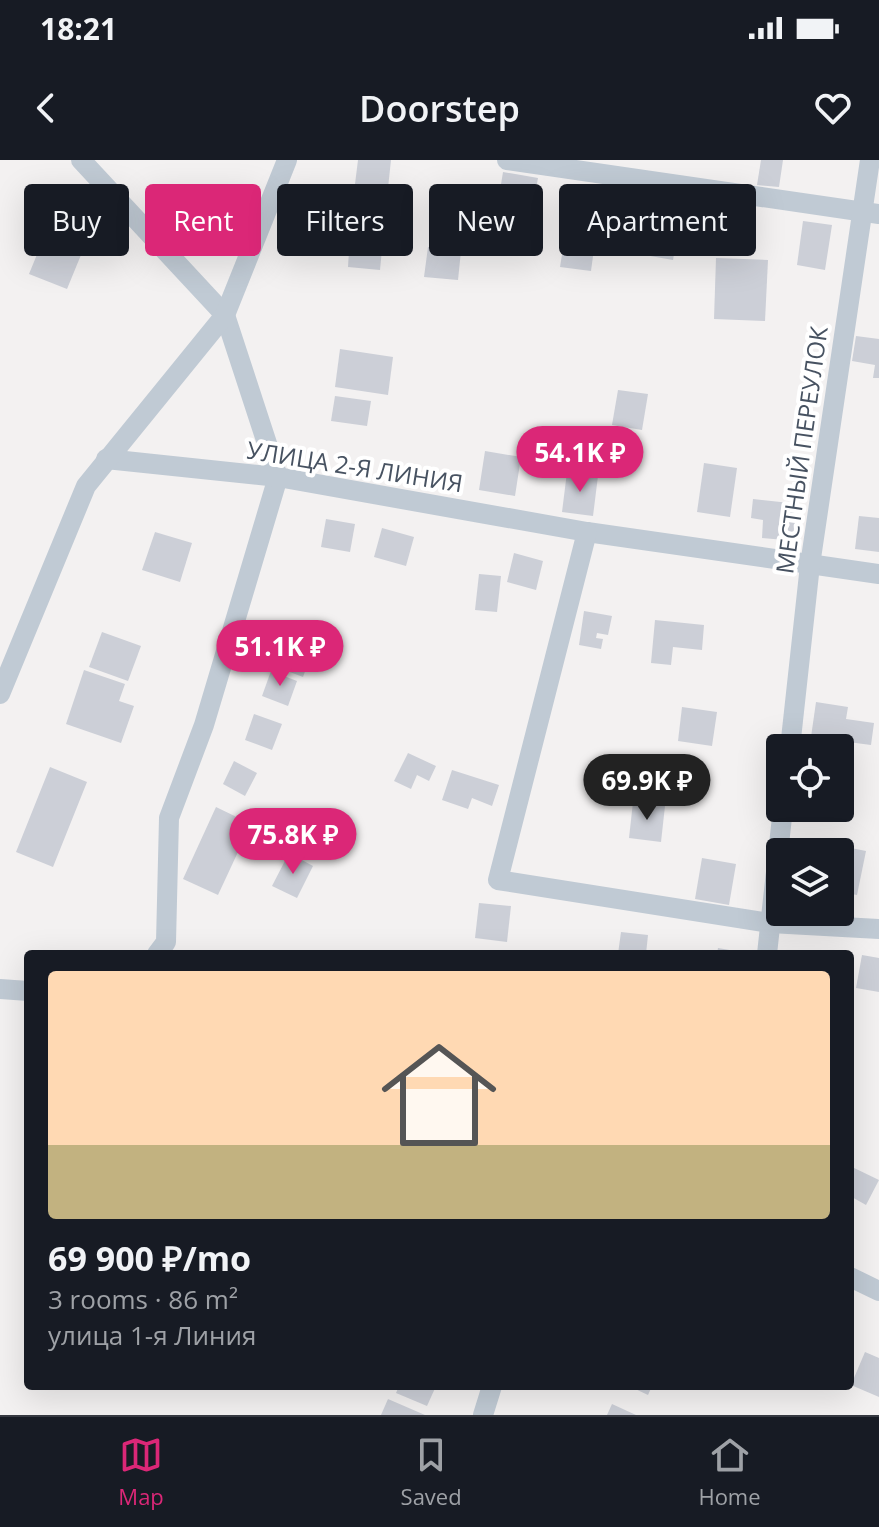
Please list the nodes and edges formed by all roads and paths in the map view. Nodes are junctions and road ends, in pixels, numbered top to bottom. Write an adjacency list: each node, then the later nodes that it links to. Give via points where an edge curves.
1 (81, 160): 6 (street)
2 (287, 160): 6 (street)
3 (507, 160): 5 (street)
4 (870, 160): 5 (street, МЕСТНЫЙ ПЕРЕУЛОК)
5 (871, 213): 10 (street, МЕСТНЫЙ ПЕРЕУЛОК)
6 (225, 315): 7 (street); 8 (street)
7 (106, 459): 8 (street, УЛИЦА 2-Я ЛИНИЯ); 12 (street, via 86,486)
8 (278, 477): 9 (street, УЛИЦА 2-Я ЛИНИЯ); 18 (street, via 204,725 169,818 166,942)
9 (587, 532): 10 (street, УЛИЦА 2-Я ЛИНИЯ); 14 (street, via 498,880)
10 (810, 565): 11 (street, УЛИЦА 2-Я ЛИНИЯ); 13 (street, МЕСТНЫЙ ПЕРЕУЛОК)
11 (879, 574)
12 (0, 694)
13 (792, 734)
14 (766, 922)
15 (770, 926): 19 (street)
16 (824, 926): 17 (street)
17 (879, 929)
18 (160, 950)
19 (767, 950)
20 (0, 989): 21 (street)
21 (24, 991)
22 (854, 1279): 23 (street)
23 (879, 1291)
24 (491, 1390): 25 (street)
25 (483, 1415)

